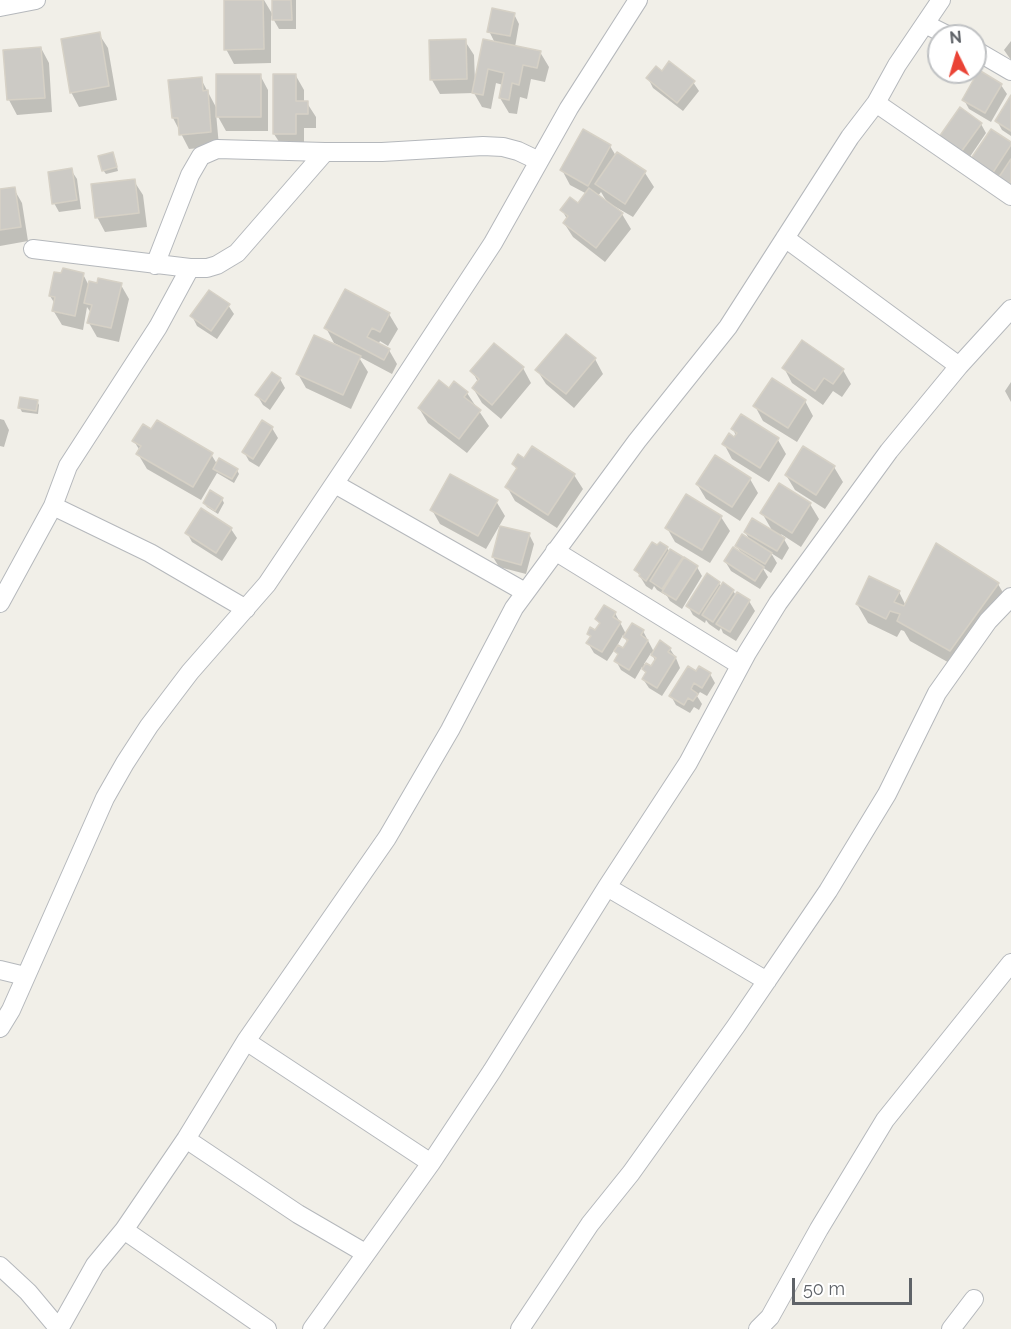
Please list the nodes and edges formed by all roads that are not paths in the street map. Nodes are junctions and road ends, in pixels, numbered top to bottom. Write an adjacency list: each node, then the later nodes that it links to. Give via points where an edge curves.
1 (36, 0): 4 (street)
2 (638, 0): 10 (street)
3 (941, 0): 5 (street)
4 (0, 7)
5 (925, 24): 8 (street)
6 (987, 57): 7 (street)
7 (1011, 71)
8 (876, 103): 11 (street); 12 (street)
9 (325, 153): 10 (street, via 483,146 518,151); 14 (street, via 217,149 201,156); 15 (street, via 237,252 217,265)
10 (539, 161): 18 (street, via 493,243)
11 (1011, 196)
12 (785, 238): 17 (street); 20 (street, via 728,327)
13 (33, 249): 14 (street)
14 (155, 264): 15 (street)
15 (190, 268): 19 (street, via 158,327 68,466)
16 (1011, 309): 17 (street)
17 (959, 366): 25 (street, via 846,508 778,603)
18 (335, 484): 21 (street); 24 (street)
19 (53, 506): 23 (street); 24 (street, via 150,553)
20 (555, 552): 21 (street); 25 (street)
21 (525, 592): 32 (street, via 387,838)
22 (1011, 597): 30 (street, via 988,621 937,693 874,816)
23 (0, 603)
24 (246, 609): 29 (street, via 182,681 125,763 105,798)
25 (740, 665): 26 (street, via 688,763)
26 (607, 887): 30 (street); 34 (street)
27 (1011, 963): 43 (street, via 885,1120 770,1317)
28 (0, 970): 29 (street)
29 (25, 976): 31 (street)
30 (767, 981): 42 (street, via 590,1224)
31 (0, 1028)
32 (246, 1041): 33 (street); 34 (street)
33 (186, 1138): 35 (street); 36 (street, via 298,1214)
34 (431, 1163): 36 (street)
35 (124, 1230): 39 (street, via 95,1265); 40 (street)
36 (365, 1253): 41 (street)
37 (0, 1266): 39 (street)
38 (974, 1299): 44 (street)
39 (59, 1329)
40 (267, 1329)
41 (312, 1329)
42 (520, 1329)
43 (758, 1329)
44 (951, 1329)

